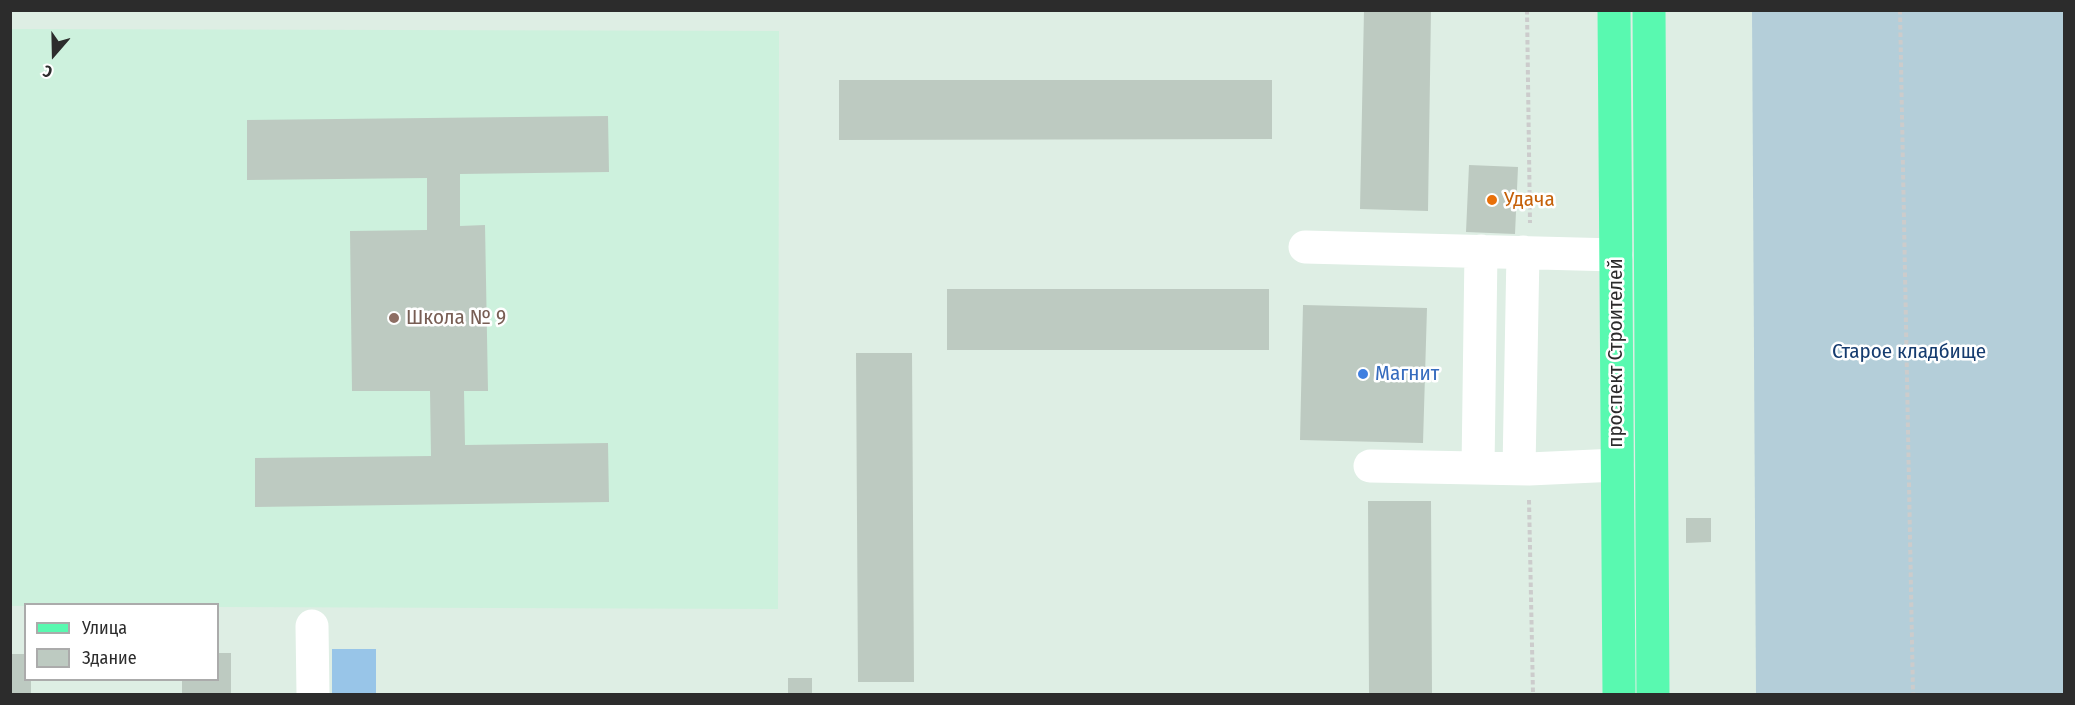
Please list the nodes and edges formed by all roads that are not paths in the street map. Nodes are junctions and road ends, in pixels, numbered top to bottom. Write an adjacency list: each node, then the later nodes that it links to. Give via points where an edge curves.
1 (1614, 10): 6 (main road, проспект Строителей)
2 (1649, 10): 14 (main road, проспект Строителей)
3 (1305, 247): 4 (lane)
4 (1480, 251): 5 (lane); 9 (lane)
5 (1523, 252): 6 (lane); 10 (lane)
6 (1616, 255): 7 (main road, проспект Строителей)
7 (1617, 465): 10 (lane); 13 (main road, проспект Строителей)
8 (1370, 466): 9 (lane)
9 (1478, 468): 10 (lane)
10 (1519, 469)
11 (312, 626): 12 (lane)
12 (313, 694)
13 (1619, 694)
14 (1653, 694)

